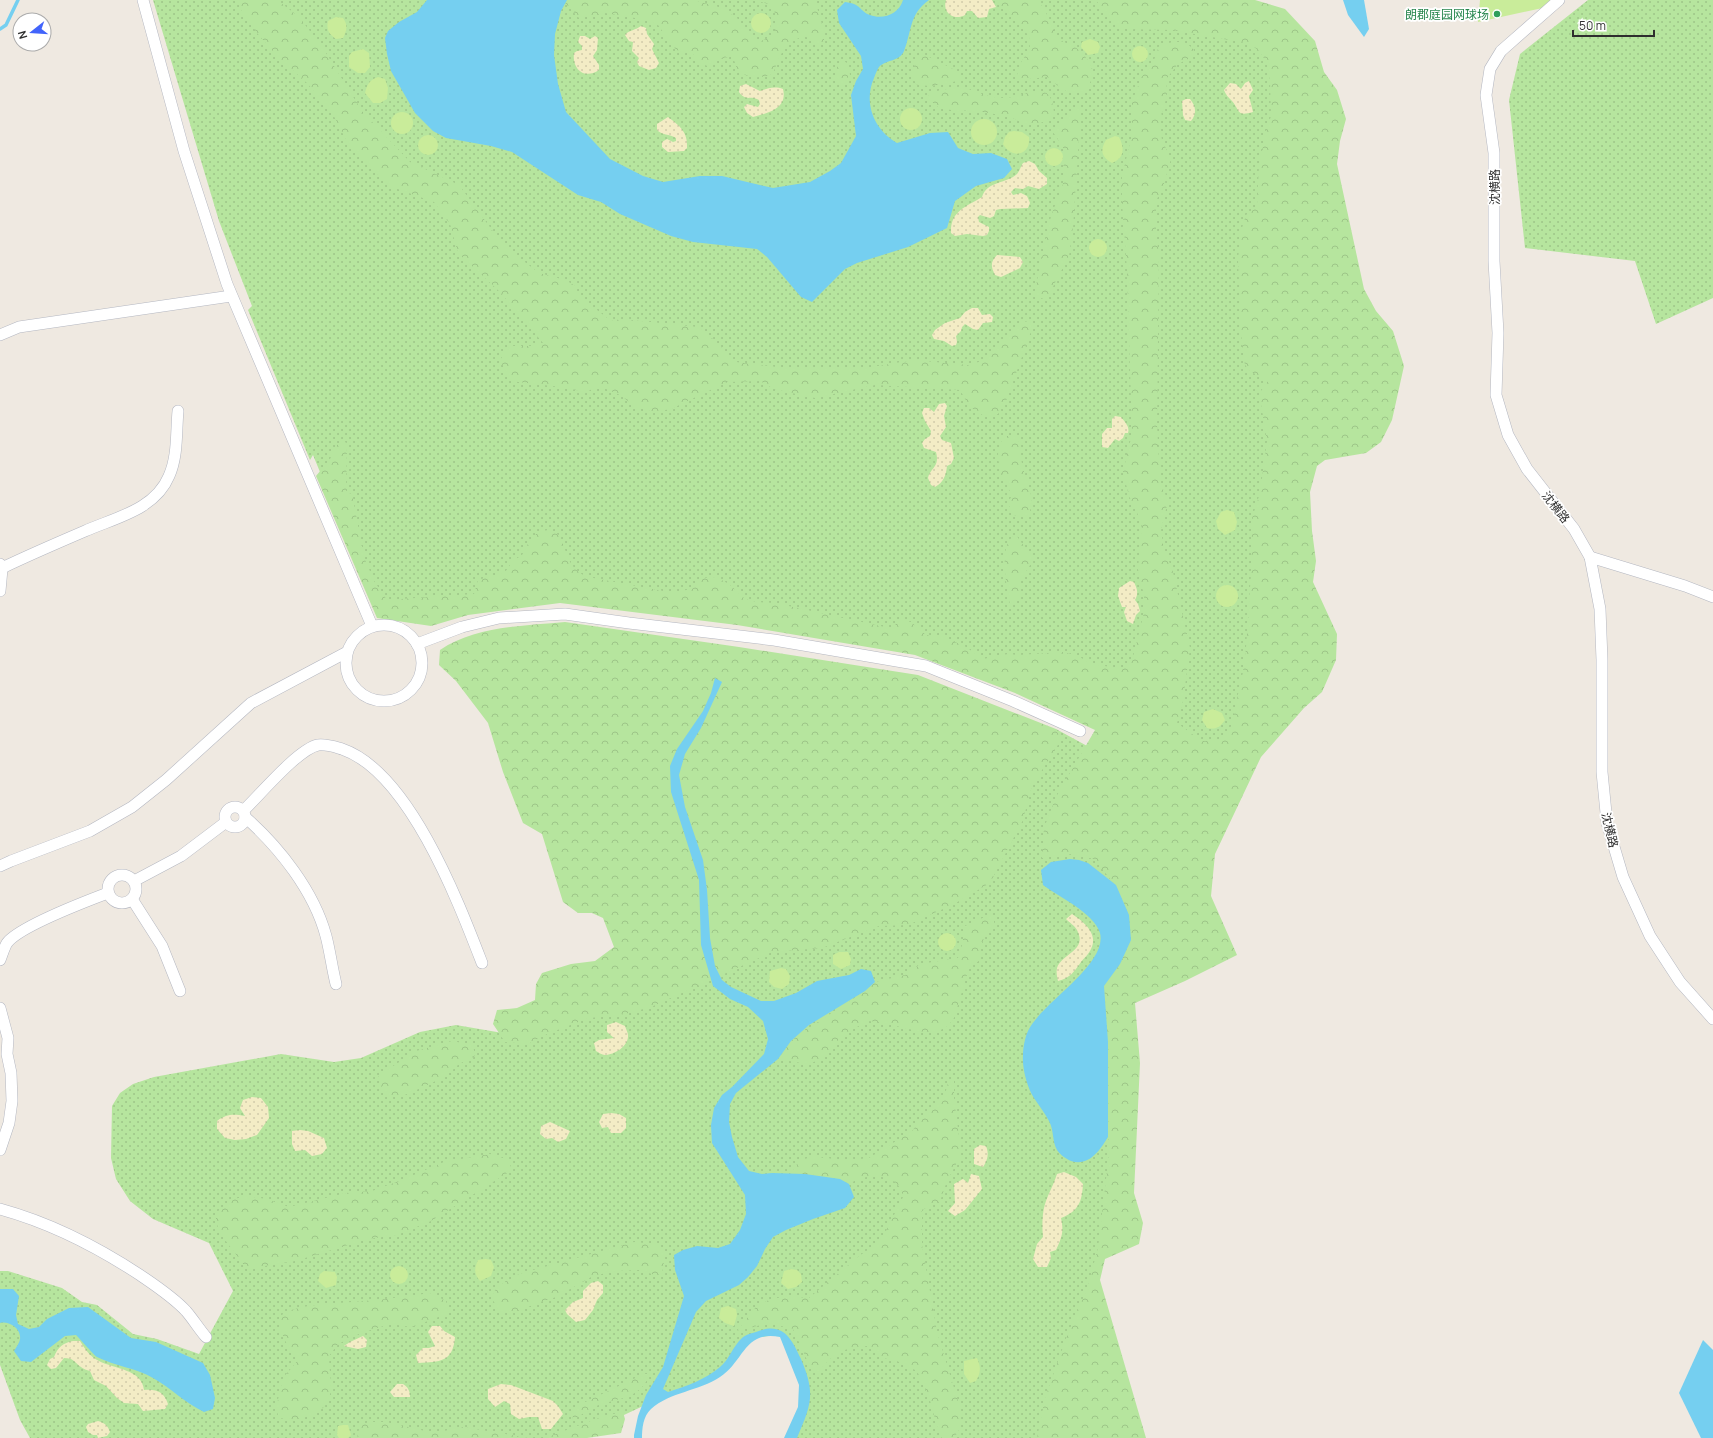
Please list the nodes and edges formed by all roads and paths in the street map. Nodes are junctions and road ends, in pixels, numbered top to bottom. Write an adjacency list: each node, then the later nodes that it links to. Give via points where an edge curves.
1 (143, 0): 3 (street, via 184,151)
2 (1559, 0): 6 (street, 沈横路, via 1501,51 1490,69 1486,95 1494,154 1494,261 1498,334 1496,395 1508,435 1527,469 1574,529)
3 (232, 296): 4 (street, via 18,327); 10 (street)
4 (0, 335)
5 (178, 410): 7 (street, via 175,461 169,478 150,500 122,518 93,527)
6 (1590, 557): 9 (street); 26 (street, 沈横路, via 1600,609 1602,772 1607,823 1623,877 1650,936 1680,982)
7 (1, 566): 8 (street)
8 (0, 591)
9 (1713, 597)
10 (372, 626): 11 (street, via 397,627); 12 (street, via 352,641)
11 (417, 644): 12 (street, via 422,669 418,681 410,692 399,699 387,702 374,701 354,688 346,671); 13 (street, via 462,627 499,618 565,614 774,640 926,666)
12 (347, 652): 16 (street, via 251,703 166,780 132,807 90,831)
13 (1080, 731)
14 (244, 814): 15 (street, via 243,823 238,827); 15 (street, via 238,807 234,807 228,810); 22 (street, via 294,760 306,751 318,746 332,746 350,752 369,764 409,809 459,904); 23 (street, via 294,871 312,902 326,935)
15 (226, 822): 17 (street, via 181,856)
16 (0, 866)
17 (134, 881): 18 (street, via 127,876 118,875 111,880); 19 (street, via 136,890)
18 (108, 893): 19 (street, via 118,902 128,902); 20 (street)
19 (132, 899): 24 (street, via 162,946)
20 (3, 941): 21 (street)
21 (0, 960)
22 (482, 963)
23 (336, 984)
24 (180, 991)
25 (0, 1008): 27 (street, via 8,1038 7,1054 12,1101 9,1123)
26 (1713, 1019)
27 (0, 1150)
28 (0, 1209): 29 (street, via 72,1235 120,1262 180,1306)
29 (206, 1337)

